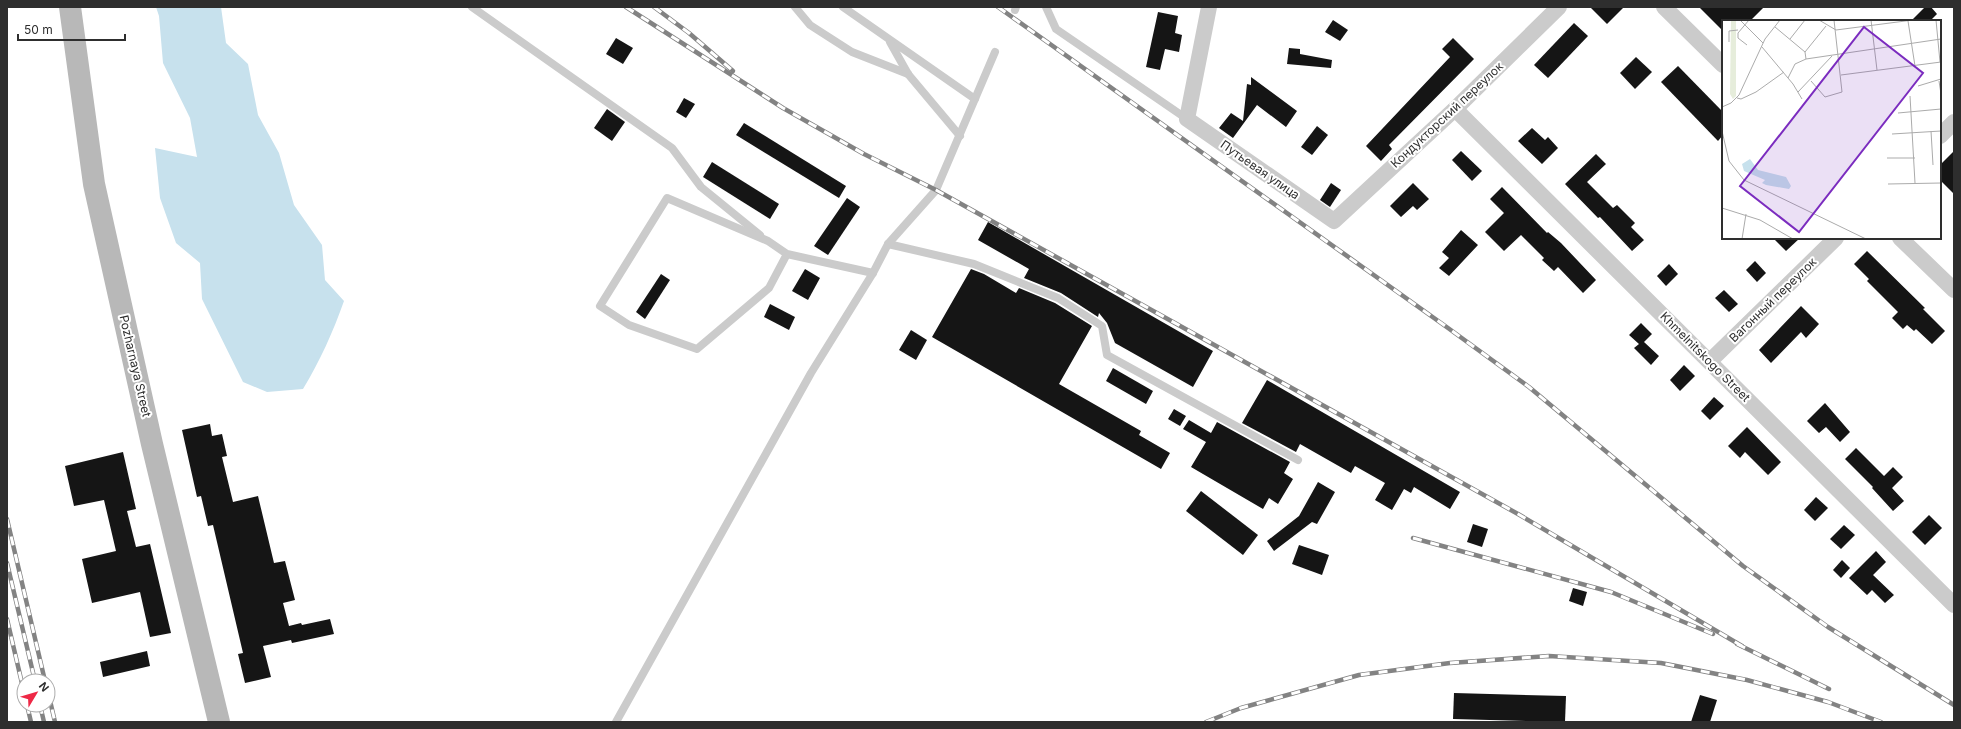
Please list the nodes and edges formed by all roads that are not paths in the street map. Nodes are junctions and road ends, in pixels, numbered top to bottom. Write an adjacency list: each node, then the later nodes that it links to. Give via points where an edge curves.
1 (70, 7): 30 (main road, Pozharnaya Street, via 94,184 152,444)
2 (472, 7): 22 (lane, via 672,148 701,187)
3 (795, 7): 12 (lane, via 810,25 852,52)
4 (843, 7): 9 (lane)
5 (1046, 7): 15 (lane, via 1056,29)
6 (1210, 7): 15 (street)
7 (1559, 7): 14 (street, Кондукторский переулок)
8 (1664, 7): 11 (street)
9 (888, 39): 12 (lane); 13 (lane)
10 (995, 52): 13 (lane)
11 (1722, 64)
12 (908, 74): 18 (lane)
13 (975, 99): 18 (lane)
14 (1455, 109): 19 (street, Кондукторский переулок); 27 (street, Khmelnitskogo Street)
15 (1187, 119): 19 (street, Путьевая улица)
16 (1954, 122): 17 (street)
17 (1941, 135)
18 (960, 136): 23 (lane, via 936,190)
19 (1334, 221)
20 (1835, 239): 27 (street, Вагонный переулок)
21 (1901, 239): 26 (street)
22 (768, 241): 24 (lane); 24 (lane, via 668,198 600,306 629,325 697,349 769,288)
23 (888, 244): 25 (lane); 28 (lane, via 974,264 1058,298 1102,326 1107,355)
24 (787, 254): 25 (lane)
25 (873, 273): 31 (lane, via 811,373)
26 (1954, 290)
27 (1710, 361): 29 (street, Khmelnitskogo Street)
28 (1298, 460)
29 (1954, 605)
30 (219, 722)
31 (616, 722)

